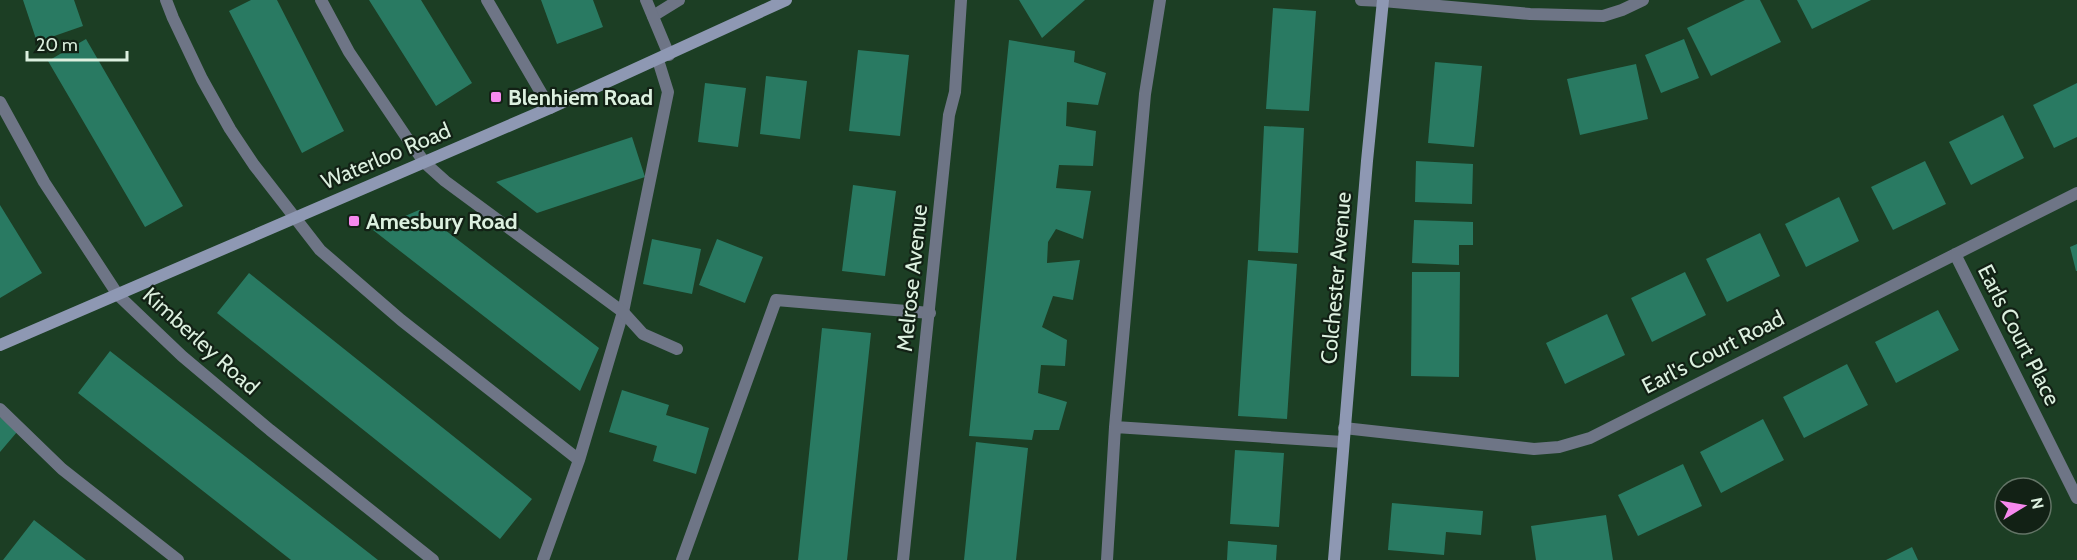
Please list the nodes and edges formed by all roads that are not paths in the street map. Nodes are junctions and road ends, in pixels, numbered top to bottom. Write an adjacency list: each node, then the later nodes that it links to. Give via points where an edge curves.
1 (166, 0): 18 (street, via 230,129)
2 (321, 0): 16 (street, via 349,52)
3 (487, 0): 15 (street)
4 (646, 0): 12 (street)
5 (679, 0): 12 (street)
6 (786, 0): 13 (street, Waterloo Road)
7 (961, 0): 22 (street, Melrose Avenue, via 955,92 949,115)
8 (1160, 0): 26 (street, via 1145,94)
9 (1361, 0): 11 (street)
10 (1642, 0): 11 (street, via 1603,16)
11 (1383, 1): 27 (street, Colchester Avenue)
12 (653, 16): 13 (street)
13 (664, 58): 15 (street, Waterloo Road); 21 (street, via 668,92)
14 (0, 102): 20 (street, Kimberley Road, via 44,182)
15 (550, 108): 16 (street, Waterloo Road)
16 (425, 163): 18 (street, Waterloo Road); 21 (street, via 445,182)
17 (2077, 193): 19 (street, Earl's Court Road)
18 (294, 218): 20 (street, Waterloo Road); 29 (street, via 320,250 402,320)
19 (1955, 255): 27 (street, Earl's Court Road, via 1590,438 1559,447 1534,449); 30 (street, Earls Court Place)
20 (118, 295): 23 (street, Waterloo Road); 32 (street, Kimberley Road, via 182,356)
21 (623, 312): 24 (street, via 643,334); 29 (street)
22 (930, 313): 34 (street, via 776,300); 35 (street, Melrose Avenue)
23 (0, 345)
24 (677, 349)
25 (0, 409): 31 (street, via 62,469)
26 (1114, 427): 28 (street); 36 (street)
27 (1344, 428): 28 (street, Colchester Avenue)
28 (1343, 442): 37 (street, Colchester Avenue)
29 (579, 460): 33 (street)
30 (2077, 498)
31 (178, 560)
32 (433, 560)
33 (543, 560)
34 (682, 560)
35 (903, 560)
36 (1107, 560)
37 (1334, 560)

